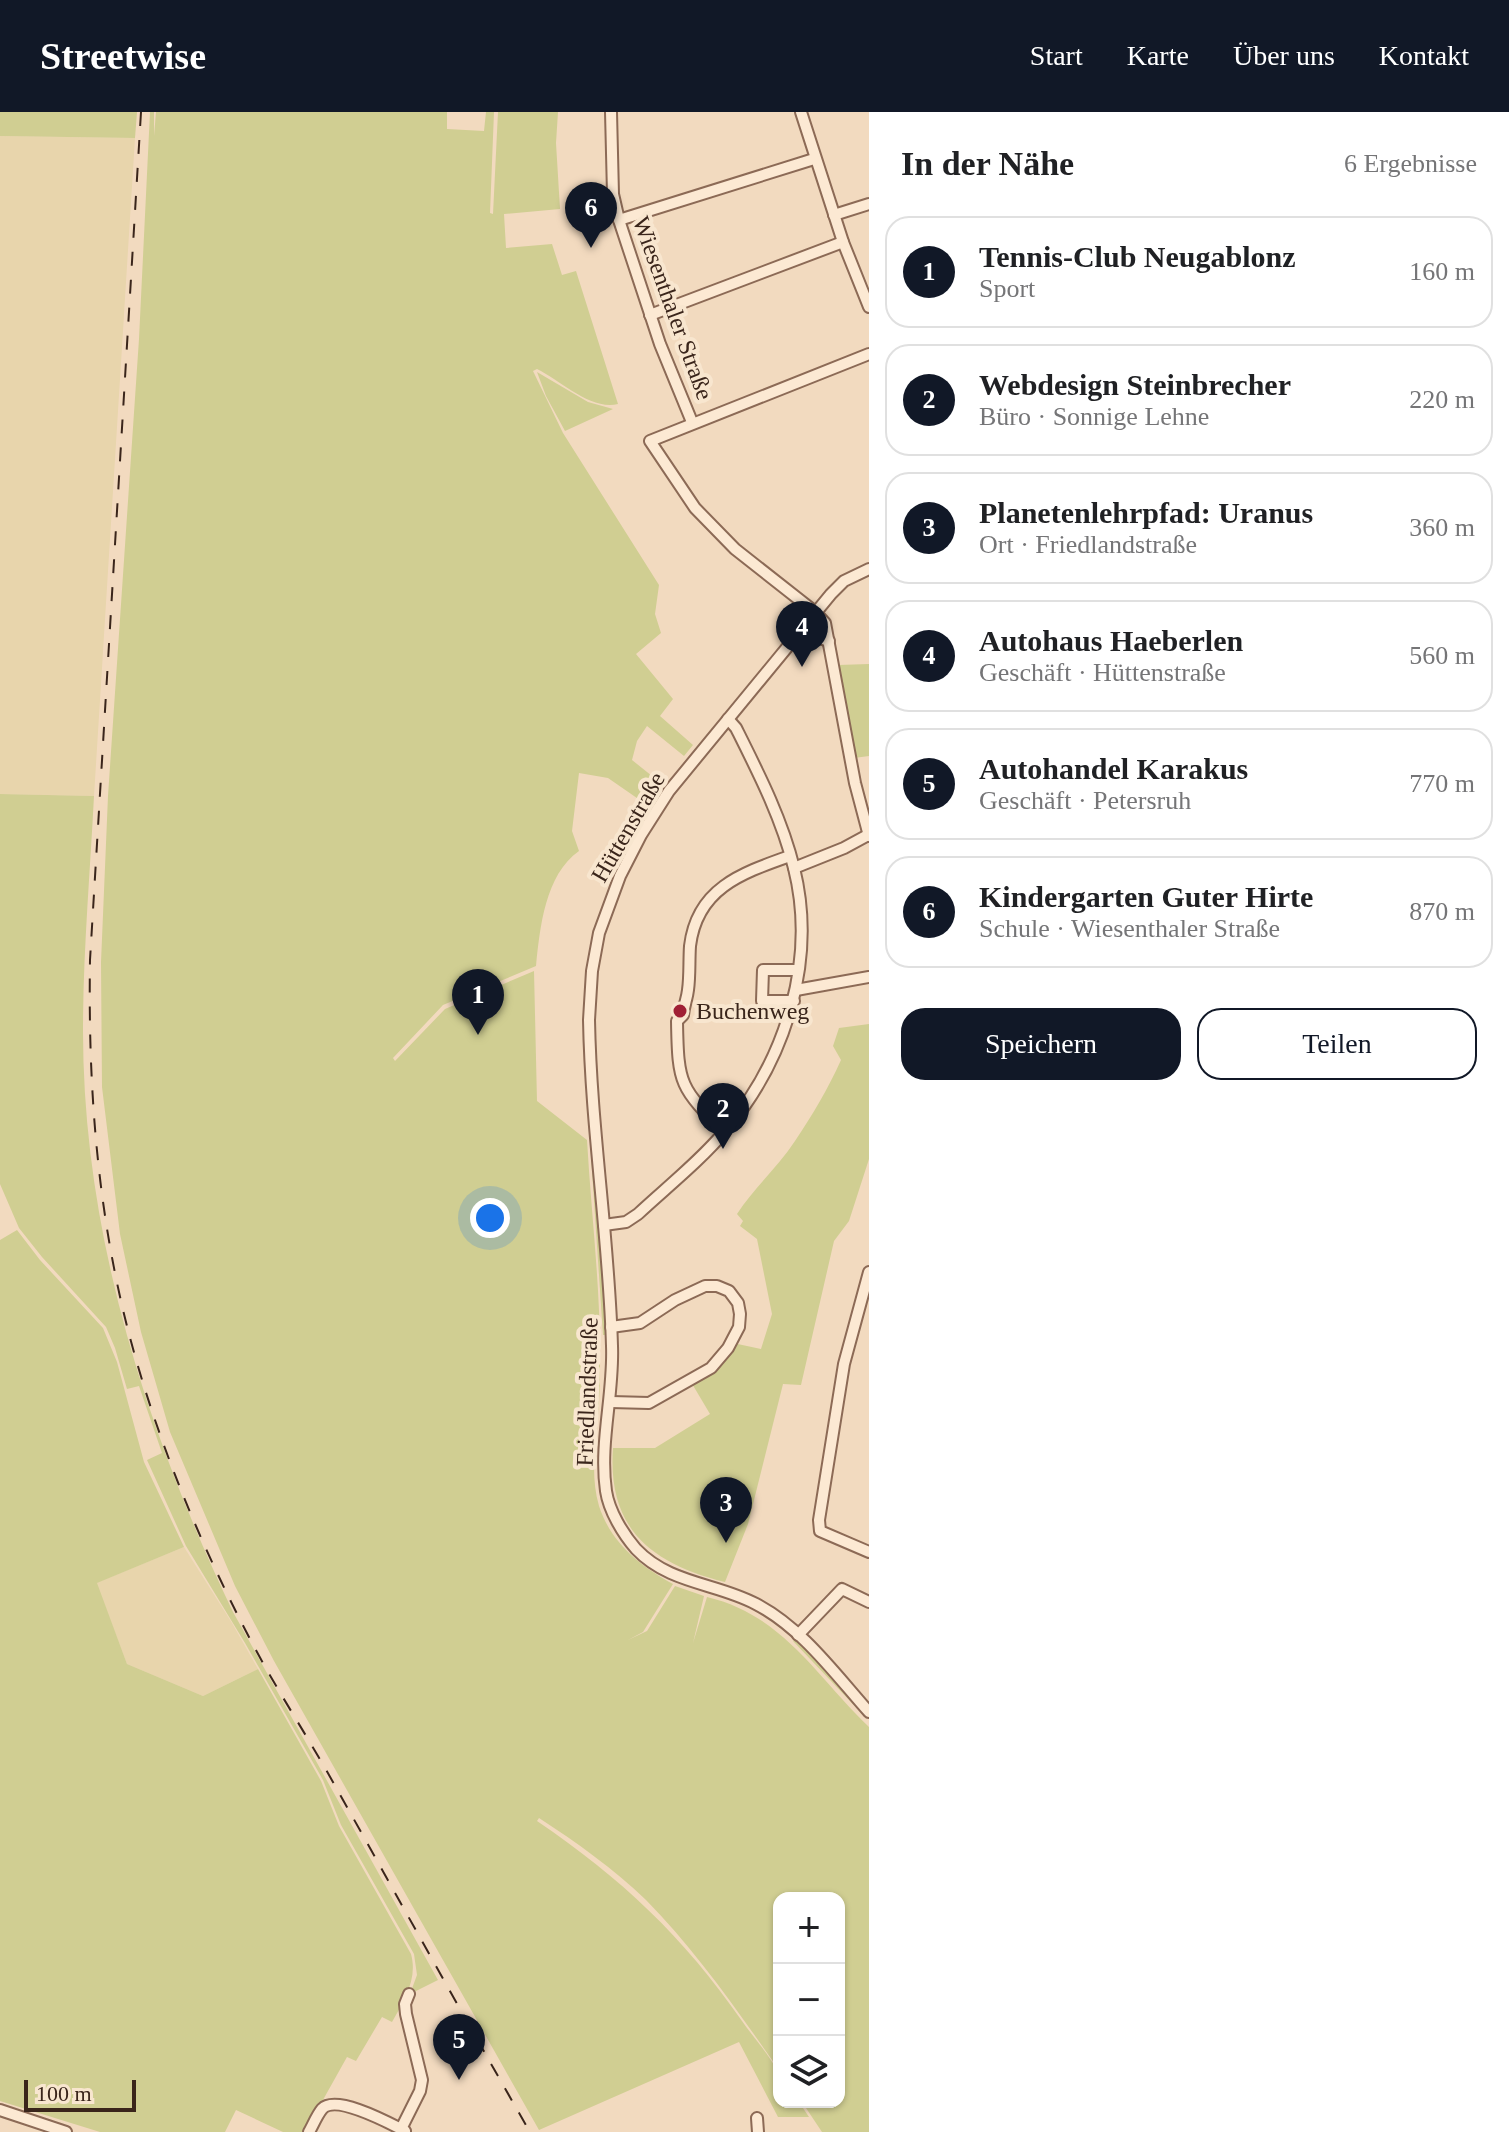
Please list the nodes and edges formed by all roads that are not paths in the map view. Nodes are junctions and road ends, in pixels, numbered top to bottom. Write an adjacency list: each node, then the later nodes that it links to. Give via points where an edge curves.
1 (611, 112): 6 (street, Wiesenthaler Straße, via 613,194)
2 (801, 112): 3 (street)
3 (814, 159): 5 (street); 6 (street)
4 (869, 204): 5 (street)
5 (834, 215): 7 (street)
6 (619, 220): 9 (street, Wiesenthaler Straße)
7 (843, 242): 8 (street); 9 (street)
8 (869, 307)
9 (650, 315): 11 (street, Wiesenthaler Straße)
10 (869, 354): 11 (street)
11 (692, 422): 13 (street, via 650,441 695,508 735,549)
12 (869, 569): 13 (street, Hüttenstraße, via 844,581)
13 (815, 612): 14 (street, Hüttenstraße); 15 (street, via 825,623)
14 (794, 638): 15 (street); 16 (street, Hüttenstraße)
15 (829, 641): 17 (street)
16 (728, 719): 18 (street, via 773,802); 24 (street, Hüttenstraße, via 641,835 599,933 589,1020)
17 (869, 836): 19 (street)
18 (790, 856): 19 (street); 23 (street, via 742,873 715,892 699,915 690,944 688,994 677,1021 680,1079 695,1103)
19 (794, 868): 20 (street, via 801,937)
20 (798, 970): 22 (street); 22 (street, via 763,970 762,1001)
21 (869, 977): 22 (street)
22 (795, 995): 23 (street, via 770,1065)
23 (725, 1132): 24 (street, via 638,1214)
24 (604, 1225): 26 (street, Friedlandstraße)
25 (869, 1272): 28 (street, via 844,1364 819,1520 820,1531)
26 (611, 1327): 27 (street, Friedlandstraße); 27 (street, via 640,1323 705,1286 729,1291 740,1314 728,1348 711,1368 649,1403)
27 (611, 1402): 30 (street, Friedlandstraße, via 604,1454 606,1495 636,1549 677,1577 756,1604)
28 (869, 1552)
29 (869, 1602): 30 (street, via 842,1589)
30 (798, 1635): 31 (street, Friedlandstraße)
31 (869, 1712)
32 (409, 1994): 35 (street, via 406,2014 422,2080)
33 (0, 2110): 36 (street)
34 (757, 2118): 38 (street)
35 (404, 2130): 37 (street, via 332,2104 323,2108)
36 (66, 2132)
37 (309, 2132)
38 (758, 2132)

